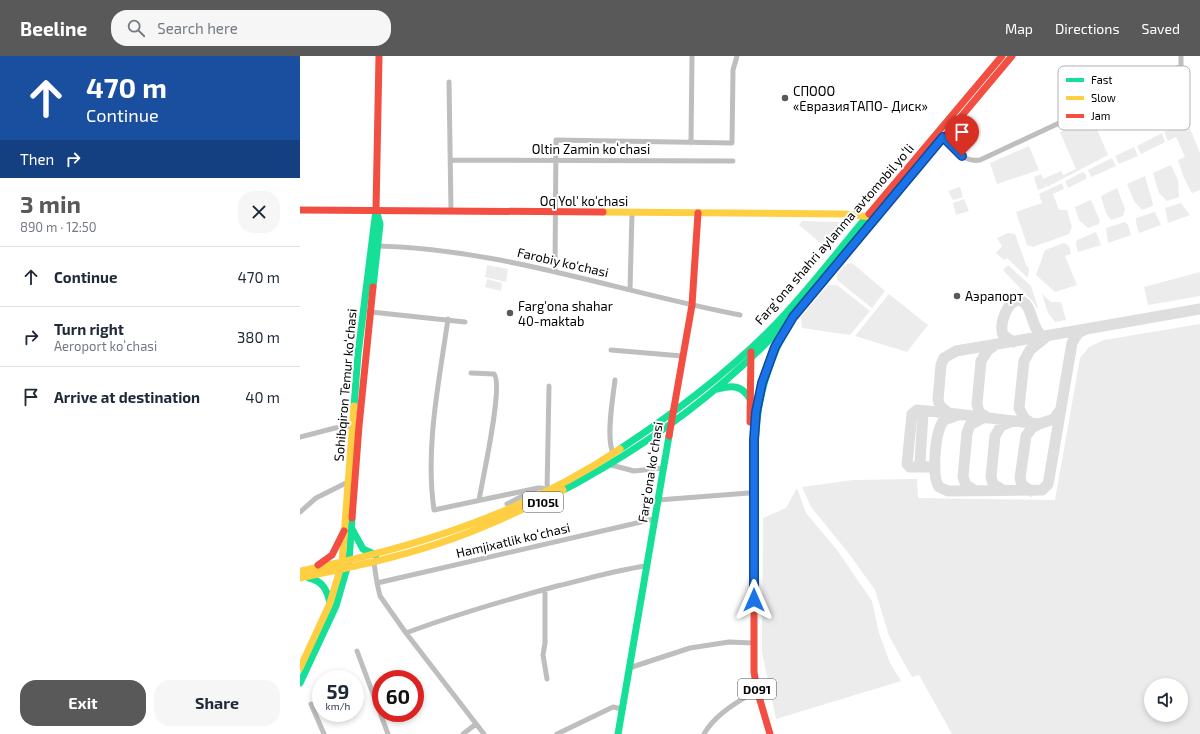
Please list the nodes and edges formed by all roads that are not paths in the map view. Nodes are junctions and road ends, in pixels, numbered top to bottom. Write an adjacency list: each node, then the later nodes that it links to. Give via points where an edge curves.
1 (379, 56): 14 (main road, Sohibqiron Temur koʻchasi)
2 (692, 56): 9 (street)
3 (737, 56): 9 (street, via 733,70 732,143)
4 (1002, 56): 19 (main road, Fargʻona shahri aylanma avtomobil yoʻli / D091)
5 (1012, 56): 8 (main road, Fargʻona shahri aylanma avtomobil yoʻli / D091)
6 (449, 82): 10 (street)
7 (1058, 124): 8 (street, via 980,160 969,160 962,156)
8 (943, 137): 19 (main road, Fargʻona shahri aylanma avtomobil yoʻli / D091)
9 (691, 143): 11 (street, via 556,140)
10 (450, 160): 11 (street, Oltin Zamin koʻchasi); 15 (street)
11 (556, 160): 12 (street, Oltin Zamin koʻchasi); 16 (street)
12 (733, 161)
13 (300, 210): 14 (main road, Oq Yol' ko'chasi)
14 (376, 210): 15 (main road, Oq Yol' ko'chasi); 20 (main road, Sohibqiron Temur koʻchasi, via 380,224); 39 (main road, Sohibqiron Temur koʻchasi)
15 (451, 212): 16 (main road, Oq Yol' ko'chasi)
16 (556, 213): 17 (main road, Oq Yol' ko'chasi); 21 (street)
17 (632, 213): 18 (main road, Oq Yol' ko'chasi); 22 (street)
18 (698, 213): 19 (main road, Oq Yol' ko'chasi); 23 (main road, Fargʻona koʻchasi)
19 (871, 217): 26 (main road, Fargʻona shahri aylanma avtomobil yoʻli / D091); 29 (main road, Fargʻona shahri aylanma avtomobil yoʻli / D091, via 786,313)
20 (378, 246): 21 (street, Farobiy ko'chasi, via 427,248); 24 (main road, Sohibqiron Temur koʻchasi)
21 (555, 271): 22 (street, Farobiy ko'chasi)
22 (630, 290): 23 (street, Farobiy ko'chasi)
23 (692, 305): 25 (street, Farobiy ko'chasi); 31 (main road, Fargʻona koʻchasi)
24 (371, 312): 27 (street); 54 (main road, Sohibqiron Temur koʻchasi, via 359,426)
25 (740, 315)
26 (793, 317): 32 (main road, Fargʻona shahri aylanma avtomobil yoʻli / D091); 68 (main road, D091, via 775,347 762,383 756,412)
27 (448, 319): 28 (street); 49 (street, via 433,438 430,482 434,510)
28 (465, 322)
29 (750, 348): 32 (main road, D091); 38 (main road, Fargʻona shahri aylanma avtomobil yoʻli / D105l)
30 (612, 350): 31 (street)
31 (682, 356): 38 (main road, Fargʻona koʻchasi)
32 (752, 356): 36 (main road, Fargʻona shahri aylanma avtomobil yoʻli / D105l); 37 (main road, D091)
33 (471, 374): 49 (street, via 494,374 497,378 496,406)
34 (614, 380): 42 (street, via 611,450)
35 (549, 386): 47 (street)
36 (715, 390): 37 (main road, via 736,385 747,392); 40 (main road, Fargʻona shahri aylanma avtomobil yoʻli / D105l)
37 (750, 399): 48 (main road, D091)
38 (672, 413): 40 (main road, Fargʻona koʻchasi); 42 (main road, Fargʻona shahri aylanma avtomobil yoʻli / D105l)
39 (352, 426): 41 (street); 45 (main road, Sohibqiron Temur koʻchasi)
40 (670, 426): 43 (main road, Fargʻona shahri aylanma avtomobil yoʻli / D105l); 44 (main road, Fargʻona koʻchasi)
41 (300, 437)
42 (614, 454): 47 (main road, Fargʻona shahri aylanma avtomobil yoʻli / D105l)
43 (611, 465): 44 (street, via 634,471); 58 (main road, Fargʻona shahri aylanma avtomobil yoʻli / D105l, via 550,498 488,527)
44 (663, 468): 50 (main road, Fargʻona koʻchasi)
45 (348, 482): 52 (street, via 316,498); 55 (main road, Sohibqiron Temur koʻchasi)
46 (538, 488): 47 (street); 49 (street); 51 (street)
47 (547, 492): 56 (main road, Fargʻona shahri aylanma avtomobil yoʻli / D105l, via 486,520)
48 (749, 493): 50 (street); 68 (main road, D091, via 749,602)
49 (479, 500)
50 (658, 500): 53 (main road, Fargʻona koʻchasi)
51 (507, 504)
52 (300, 512)
53 (654, 519): 59 (main road, Fargʻona koʻchasi); 64 (street, Hamjixatlik koʻchasi)
54 (352, 529): 56 (main road, via 363,549); 57 (main road, Sohibqiron Temur koʻchasi)
55 (344, 531): 57 (main road, Sohibqiron Temur koʻchasi); 60 (main road, via 332,555)
56 (376, 555): 57 (main road, Fargʻona shahri aylanma avtomobil yoʻli / D105l)
57 (346, 562): 60 (main road, Fargʻona shahri aylanma avtomobil yoʻli / D105l); 61 (main road); 62 (main road)
58 (374, 564): 61 (main road, Fargʻona shahri aylanma avtomobil yoʻli / D105l); 64 (street)
59 (646, 566): 65 (street, via 624,569); 71 (main road, Fargʻona koʻchasi)
60 (311, 569): 63 (main road, Fargʻona shahri aylanma avtomobil yoʻli / D105l)
61 (348, 570): 62 (main road, Fargʻona shahri aylanma avtomobil yoʻli / D105l); 73 (main road, via 336,606)
62 (340, 571): 63 (main road, Fargʻona shahri aylanma avtomobil yoʻli / D105l); 66 (main road)
63 (300, 576): 66 (main road, via 316,579 324,584)
64 (377, 583): 67 (street, via 380,596)
65 (545, 590): 67 (street, via 479,607); 72 (street, via 543,655)
66 (330, 603): 70 (main road)
67 (406, 633): 77 (street)
68 (753, 643): 71 (street, via 729,642 690,648); 74 (main road, D091)
69 (357, 651): 79 (street)
70 (300, 668)
71 (629, 668): 75 (main road, Fargʻona koʻchasi)
72 (547, 678)
73 (300, 683)
74 (757, 690): 84 (street, via 721,714); 85 (main road, D091)
75 (622, 709): 82 (street, via 613,707); 83 (main road, Fargʻona koʻchasi)
76 (319, 722): 78 (street)
77 (476, 724): 80 (street); 81 (street)
78 (324, 734)
79 (388, 734)
80 (463, 734)
81 (484, 734)
82 (557, 734)
83 (618, 734)
84 (704, 734)
85 (770, 734)

